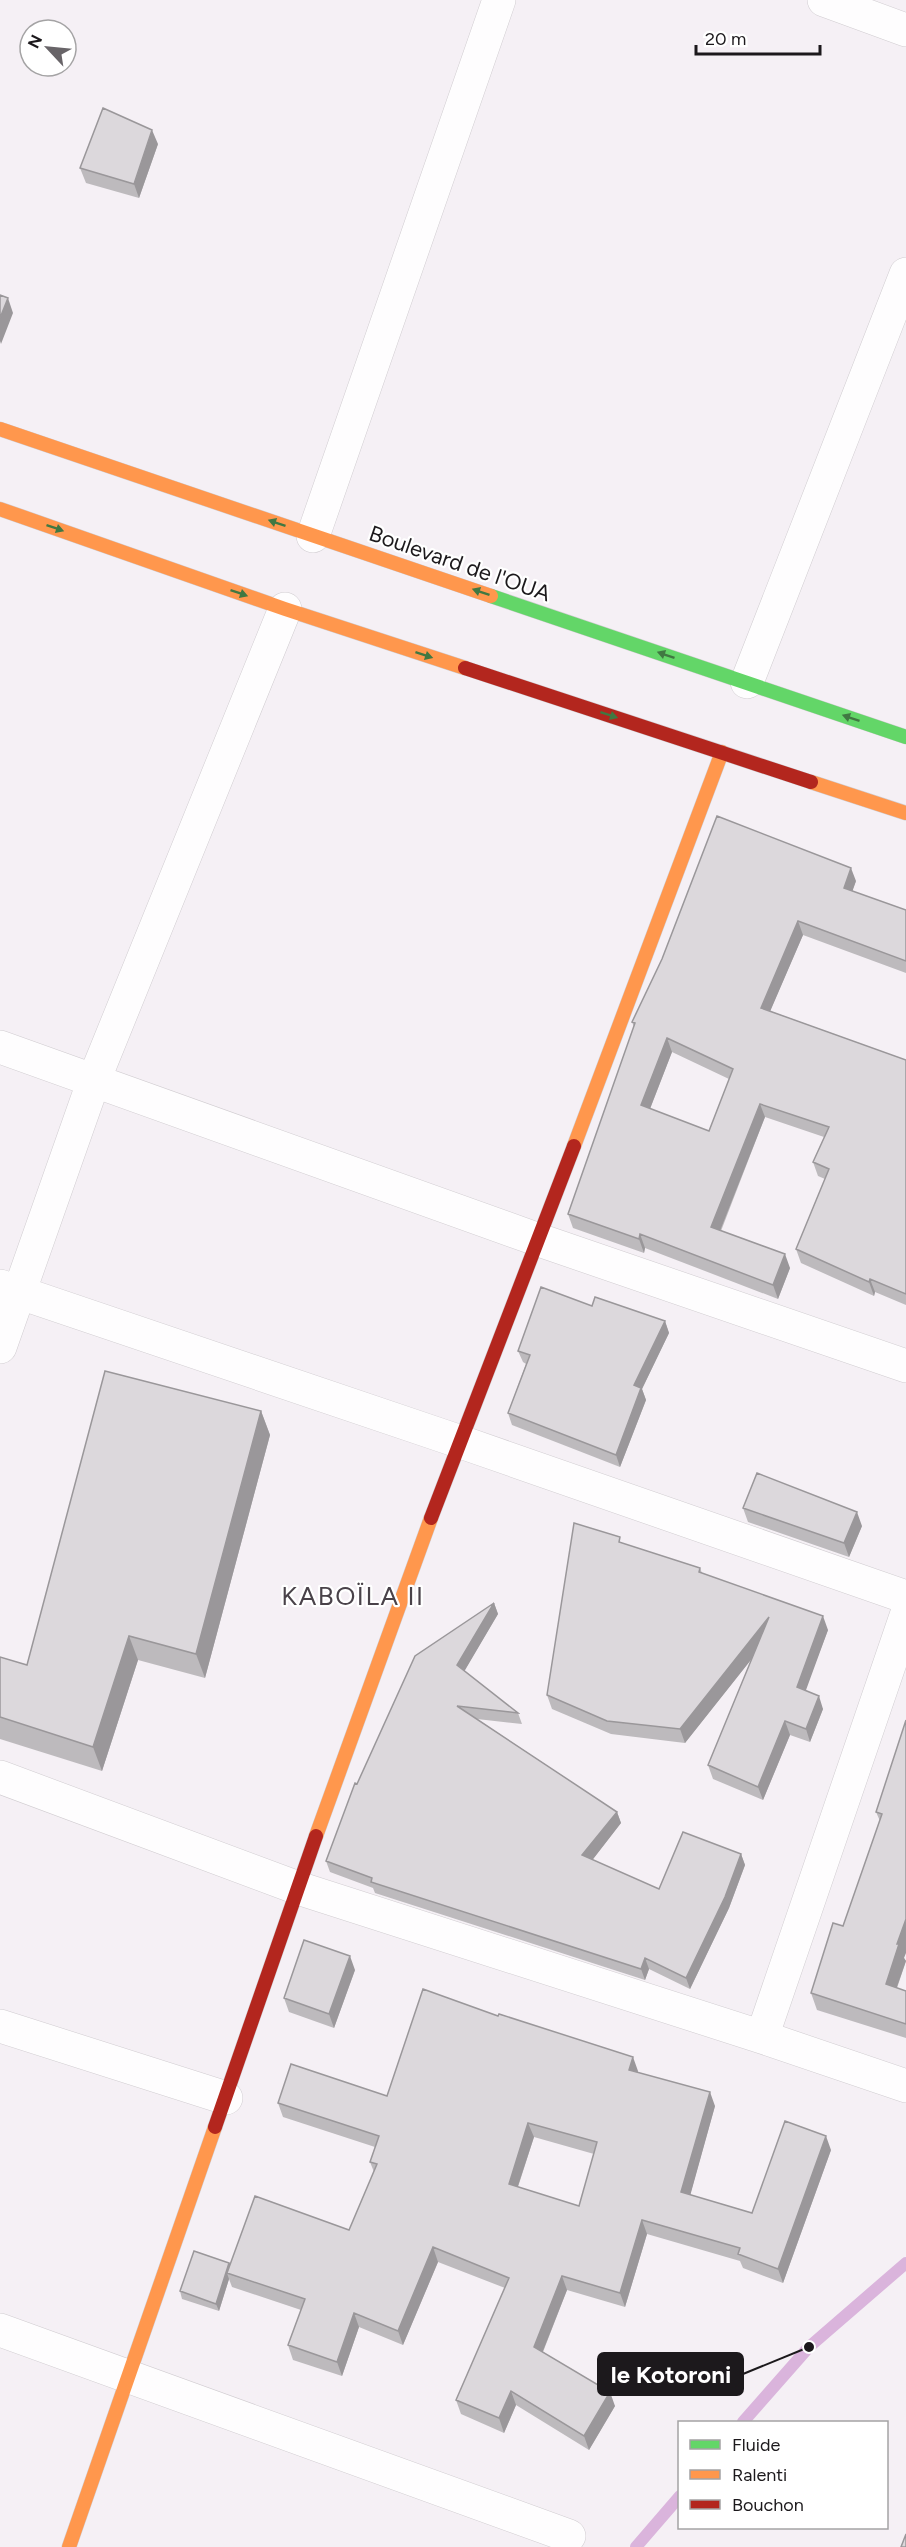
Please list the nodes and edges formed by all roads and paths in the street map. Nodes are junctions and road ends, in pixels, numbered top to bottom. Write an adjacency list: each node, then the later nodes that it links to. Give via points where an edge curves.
1 (499, 0): 7 (street)
2 (824, 0): 3 (street)
3 (906, 30)
4 (906, 274): 9 (street)
5 (0, 429): 7 (main road, Boulevard de l'OUA, one-way to 5)
6 (0, 509): 8 (main road, one-way to 8)
7 (313, 536): 9 (main road, Boulevard de l'OUA, one-way to 7)
8 (285, 609): 11 (main road, one-way to 11); 14 (street)
9 (747, 682): 10 (main road, Boulevard de l'OUA, one-way to 9)
10 (906, 736)
11 (722, 752): 12 (main road); 15 (main road)
12 (906, 813)
13 (0, 1047): 14 (street)
14 (94, 1080): 15 (street); 16 (street)
15 (539, 1240): 18 (street); 19 (main road)
16 (10, 1289): 17 (street); 19 (street)
17 (0, 1347)
18 (906, 1366)
19 (458, 1441): 20 (street); 23 (main road)
20 (906, 1597)
21 (906, 1616): 25 (street)
22 (0, 1777): 23 (street)
23 (298, 1888): 25 (street); 27 (main road)
24 (0, 2026): 27 (street)
25 (762, 2037): 26 (street)
26 (906, 2086)
27 (226, 2098): 29 (main road)
28 (0, 2330): 29 (street)
29 (127, 2374): 30 (street); 31 (main road)
30 (569, 2536)
31 (69, 2547)

